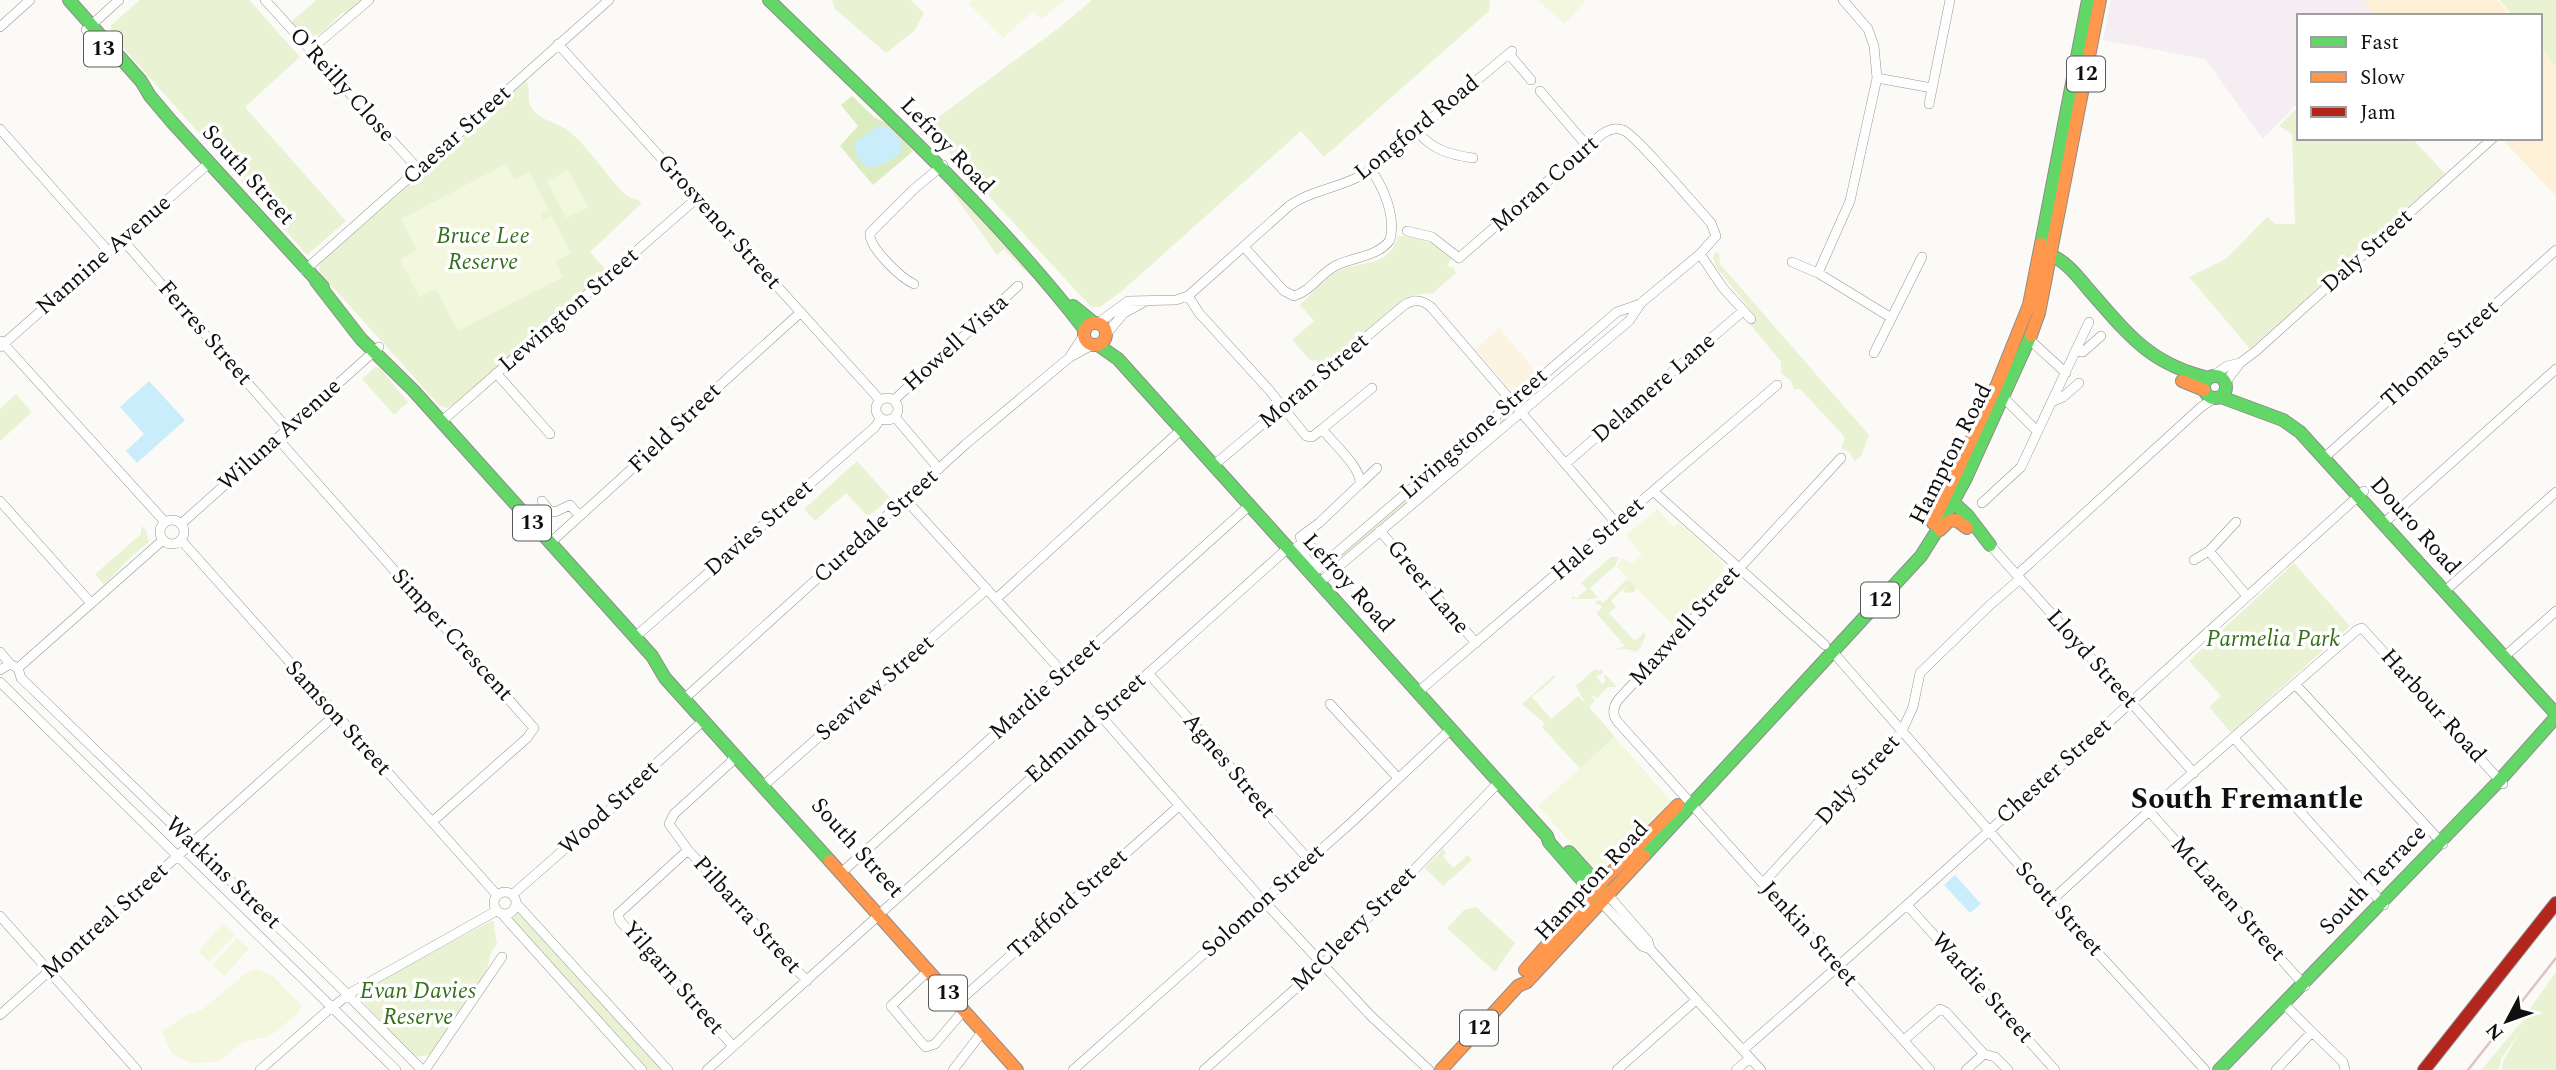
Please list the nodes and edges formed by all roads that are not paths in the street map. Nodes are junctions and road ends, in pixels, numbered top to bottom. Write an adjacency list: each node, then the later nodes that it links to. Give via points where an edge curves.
1 (30, 0): 14 (street)
2 (59, 0): 15 (main road, South Street / 13)
3 (69, 0): 15 (main road, South Street / 13)
4 (119, 0): 15 (street)
5 (265, 0): 17 (street, O'Reilly Close)
6 (369, 0): 17 (street)
7 (609, 0): 16 (street, Caesar Street)
8 (769, 0): 29 (main road, Lefroy Road)
9 (779, 0): 29 (main road, Lefroy Road)
10 (1950, 0): 20 (street)
11 (2088, 0): 41 (main road, Hampton Road / 12)
12 (2100, 0): 41 (main road, Hampton Road / 12)
13 (1846, 1): 18 (street, via 1868,29)
14 (0, 27)
15 (89, 27): 28 (main road, South Street / 13)
16 (558, 44): 30 (street, Caesar Street); 32 (street, Grosvenor Street)
17 (310, 50): 30 (street, O'Reilly Close)
18 (1877, 78): 20 (street); 44 (street, via 1850,201)
19 (1531, 80): 24 (street, Longford Road, via 1511,53)
20 (1932, 88): 22 (street)
21 (1541, 91): 26 (street)
22 (1929, 104)
23 (0, 129): 38 (street)
24 (1417, 131): 27 (street, via 1430,146); 31 (street, Longford Road)
25 (2491, 140): 61 (street, Daly Street)
26 (1588, 147): 33 (street, Moran Court, via 1458,258 1432,237); 34 (street, Moran Court, via 1609,130 1627,132 1711,223)
27 (1473, 159)
28 (209, 163): 35 (street, Nannine Avenue); 43 (main road, South Street / 13)
29 (943, 166): 45 (street, via 870,233 869,238 902,278); 54 (main road, Lefroy Road)
30 (419, 170): 43 (street, Caesar Street)
31 (1371, 170): 36 (street, Longford Road, via 1294,202); 36 (street, via 1382,186 1388,209 1391,233 1386,246 1332,268 1294,296)
32 (697, 198): 50 (street, Grosvenor Street); 63 (street, Lewington Street)
33 (1407, 231)
34 (1716, 236): 39 (street, Livingstone Street)
35 (122, 239): 38 (street, Nannine Avenue); 79 (street, Ferres Street)
36 (1244, 247): 47 (street, Longford Road)
37 (2556, 250): 85 (street, Thomas Street)
38 (108, 251): 57 (street, Nannine Avenue)
39 (1700, 254): 48 (street, Livingstone Street); 49 (street)
40 (1922, 257): 51 (street)
41 (2045, 258): 56 (main road, Hampton Road / 12, via 2039,313); 68 (main road, Douro Road, via 2071,279 2146,361 2168,375); 99 (main road, Hampton Road / 12)
42 (1792, 261): 44 (street)
43 (306, 270): 58 (main road, South Street / 13, via 333,307)
44 (1818, 273): 51 (street)
45 (914, 284)
46 (1018, 286): 71 (street, Howell Vista)
47 (1188, 296): 54 (street, via 1128,301); 74 (street)
48 (1641, 303): 72 (street, Livingstone Street, via 1617,312); 75 (street, Livingstone Street, via 1629,321)
49 (1743, 312): 52 (street); 87 (street, Delamere Lane)
50 (801, 313): 70 (street, Grosvenor Street); 101 (street, Field Street)
51 (1891, 317): 60 (street)
52 (1751, 319)
53 (2089, 322): 59 (street)
54 (1096, 334): 80 (main road, Lefroy Road); 90 (street, Curedale Street)
55 (2101, 336): 59 (street, via 2083,352)
56 (2030, 340): 64 (street); 69 (main road, Hampton Road / 12)
57 (1, 341): 103 (street)
58 (376, 349): 78 (main road, South Street / 13); 79 (street, Wiluna Avenue)
59 (2076, 351): 64 (street)
60 (1874, 353)
61 (2240, 363): 68 (street, Daly Street); 68 (street, Daly Street, via 2227,366)
62 (2556, 369): 102 (street)
63 (496, 373): 78 (street, Lewington Street); 83 (street)
64 (2066, 373): 73 (street)
65 (2078, 383): 73 (street)
66 (1777, 385): 92 (street, Hale Street)
67 (1372, 388): 81 (street)
68 (2215, 388): 85 (main road, Douro Road, via 2288,415 2304,426); 120 (street, Daly Street, via 2201,407)
69 (2004, 398): 82 (street); 99 (main road, Hampton Road / 12)
70 (880, 400): 71 (street); 77 (street, via 877,413)
71 (894, 400): 76 (street)
72 (1511, 401): 74 (street, Moran Street, via 1431,307 1416,300); 75 (street); 119 (street, Livingstone Street)
73 (2052, 402): 82 (street)
74 (1283, 407): 81 (street, via 1307,437); 88 (street, Moran Street)
75 (1521, 413): 87 (street); 109 (street, Livingstone Street)
76 (895, 417): 77 (street); 90 (street)
77 (881, 418): 127 (street, Davies Street)
78 (440, 422): 112 (main road, South Street / 13)
79 (287, 428): 84 (street, Wiluna Avenue)
80 (1182, 429): 88 (main road, Lefroy Road); 124 (street)
81 (1322, 429): 91 (street, via 1358,472)
82 (2037, 431): 98 (street, via 2021,467)
83 (550, 434)
84 (277, 438): 106 (street, Wiluna Avenue); 160 (street, Simper Crescent, via 534,728)
85 (2327, 455): 94 (main road, Douro Road)
86 (1841, 458): 118 (street, Maxwell Street)
87 (1565, 464): 105 (street)
88 (1214, 465): 100 (main road, Lefroy Road)
89 (1377, 468): 91 (street, Edmund Street)
90 (939, 469): 95 (street, Curedale Street)
91 (1360, 484): 113 (street, Edmund Street)
92 (1653, 491): 105 (street, Hale Street); 118 (street, Scott Street)
93 (2556, 492): 122 (street)
94 (2361, 493): 102 (main road, Douro Road); 123 (street, Chester Street)
95 (906, 500): 121 (street); 139 (street, Curedale Street)
96 (0, 501): 125 (street)
97 (542, 501): 101 (street, via 555,512 570,505)
98 (1982, 503)
99 (1948, 504): 107 (main road); 108 (main road, Hampton Road / 12); 114 (main road, via 1968,516); 129 (main road, Hampton Road / 12, via 1920,545)
100 (1250, 505): 113 (main road, Lefroy Road); 134 (street, Mardie Street)
101 (580, 516): 112 (street, Field Street)
102 (2387, 521): 122 (main road, Douro Road)
103 (164, 522): 106 (street); 110 (street, via 160,530)
104 (2236, 522): 116 (street)
105 (1616, 523): 128 (street, Hale Street)
106 (181, 524): 111 (street)
107 (1967, 528): 108 (main road, via 1956,520); 114 (main road)
108 (1940, 530): 129 (main road, Hampton Road / 12, via 1921,556)
109 (1380, 531): 119 (street, Livingstone Street); 128 (street, Greer Lane)
110 (163, 540): 111 (street, via 172,544); 125 (street)
111 (180, 540): 143 (street, Samson Street)
112 (550, 543): 127 (main road, South Street / 13)
113 (1297, 543): 115 (street); 119 (main road, Lefroy Road); 135 (street, Edmund Street)
114 (1990, 545): 120 (street, Lloyd Street)
115 (1314, 547)
116 (2209, 551): 117 (street); 123 (street)
117 (2194, 560)
118 (1739, 567): 129 (street, Scott Street); 157 (street, Maxwell Street, via 1614,707 1617,721)
119 (1317, 574): 138 (main road, Lefroy Road)
120 (2019, 577): 141 (street, Lloyd Street); 148 (street, Daly Street, via 1920,673)
121 (986, 589): 124 (street); 155 (street, Seaview Street)
122 (2448, 589): 131 (main road, Douro Road)
123 (2247, 596): 141 (street, Chester Street)
124 (996, 599): 134 (street)
125 (91, 603): 133 (street)
126 (2556, 611): 131 (street)
127 (635, 637): 139 (main road, South Street / 13, via 665,678)
128 (1476, 643): 138 (street, Hale Street)
129 (1828, 648): 148 (street, Scott Street); 157 (main road, Hampton Road / 12)
130 (0, 652): 133 (street, Watkins Street)
131 (2507, 655): 140 (main road, Douro Road); 145 (main road, Douro Road)
132 (0, 670): 133 (street)
133 (17, 670): 136 (street, via 16,686); 162 (street, Watkins Street)
134 (1063, 673): 167 (street, Mardie Street)
135 (1148, 673): 144 (street, Edmund Street); 166 (street, Agnes Street)
136 (2, 684): 165 (street, Watkins Street)
137 (2295, 684): 150 (street); 156 (street, Harbour Road, via 2362,628); 163 (street)
138 (1418, 692): 147 (main road, Lefroy Road)
139 (687, 696): 146 (main road, South Street / 13); 155 (main road, South Street / 13)
140 (2556, 698)
141 (2131, 701): 152 (street, Lloyd Street); 161 (street, Chester Street)
142 (1331, 704): 153 (street)
143 (335, 715): 160 (street, Samson Street); 162 (street, Montreal Street)
144 (1100, 715): 158 (street); 179 (street, Edmund Street)
145 (2556, 716): 156 (main road, South Terrace)
146 (704, 720): 151 (main road, South Street / 13); 171 (street, Wood Street)
147 (1451, 729): 153 (street, Solomon Street); 154 (main road, Lefroy Road)
148 (1902, 731): 161 (street, Scott Street); 168 (street, Daly Street)
149 (2556, 733): 156 (main road, South Terrace)
150 (2234, 738): 152 (street); 175 (street)
151 (735, 755): 155 (main road, South Street / 13); 164 (street, Pilbarra Street, via 669,824)
152 (2194, 773): 159 (street)
153 (1398, 778): 166 (street, Solomon Street)
154 (1499, 782): 169 (main road, Lefroy Road, via 1547,836 1562,845); 182 (street, McCleery Street)
155 (765, 783): 167 (main road, South Street / 13)
156 (2501, 783): 163 (main road, South Terrace)
157 (1688, 800): 168 (street, Jenkin Street); 169 (main road, Hampton Road / 12)
158 (1179, 806): 172 (street); 191 (street, Trafford Street)
159 (2150, 811): 173 (street); 187 (street, McLaren Street)
160 (432, 822): 170 (street, Samson Street)
161 (1990, 829): 173 (street, Scott Street); 176 (street, Chester Street)
162 (192, 844): 165 (street, Montreal Street); 189 (street, Watkins Street)
163 (2442, 844): 175 (main road, South Terrace)
164 (688, 850): 186 (street, Pilbarra Street); 198 (street, Yilgarn Street, via 618,914)
165 (178, 855): 184 (street, Montreal Street); 192 (street, Watkins Street)
166 (1309, 860): 172 (street, Solomon Street)
167 (844, 871): 179 (main road, South Street / 13)
168 (1764, 882): 183 (street, Jenkin Street)
169 (1600, 894): 190 (street, Lefroy Road, via 1648,941); 216 (main road, Hampton Road / 12, via 1524,971 1518,986)
170 (497, 895): 171 (street, via 505,892); 178 (street, via 494,901)
171 (514, 899): 178 (street, via 510,913); 207 (street)
172 (1264, 900): 182 (street); 213 (street, Solomon Street)
173 (2051, 901): 224 (street, Scott Street)
174 (2556, 903): 188 (main road)
175 (2383, 904): 187 (main road, South Terrace)
176 (1908, 906): 183 (street, Chester Street); 223 (street, Wardie Street)
177 (2556, 909): 188 (main road)
178 (499, 912): 189 (street); 206 (street)
179 (882, 913): 185 (main road, South Street / 13); 186 (street, Edmund Street); 191 (main road, South Street / 13)
180 (0, 916): 184 (street)
181 (502, 957): 205 (street)
182 (1323, 964): 214 (street, McCleery Street); 215 (street)
183 (1838, 967): 197 (street, Jenkin Street); 199 (street, Chester Street)
184 (50, 971): 194 (street, Montreal Street); 202 (street)
185 (928, 971): 191 (main road, South Street / 13); 191 (street, Trafford Street, via 891,1006 926,1047 930,1048)
186 (807, 981): 198 (street, Edmund Street)
187 (2304, 986): 193 (main road, South Terrace); 225 (main road, South Terrace)
188 (2494, 987): 229 (main road); 230 (main road)
189 (348, 995): 192 (street); 205 (street, Watkins Street)
190 (1696, 1000): 199 (street, Lefroy Road); 217 (street)
191 (962, 1004): 195 (main road, South Street / 13)
192 (333, 1006): 203 (street); 204 (street, Watkins Street)
193 (2287, 1007): 196 (street); 226 (main road, South Terrace)
194 (0, 1015)
195 (988, 1030): 209 (street); 210 (main road, South Street / 13); 211 (main road); 212 (main road, South Street / 13)
196 (2312, 1032): 227 (street); 228 (street, via 2343,1062)
197 (1904, 1040): 200 (street, via 1940,1009); 220 (street, Jenkin Street)
198 (733, 1046): 208 (street, Edmund Street)
199 (1743, 1050): 201 (street, Lefroy Road)
200 (1984, 1054): 221 (street); 222 (street, via 1995,1057)
201 (1750, 1058): 218 (street); 219 (street, Lefroy Road)
202 (137, 1070)
203 (260, 1070)
204 (396, 1070)
205 (423, 1070)
206 (642, 1070)
207 (668, 1070)
208 (706, 1070)
209 (953, 1070)
210 (1017, 1070)
211 (1024, 1070)
212 (1030, 1070)
213 (1073, 1070)
214 (1204, 1070)
215 (1429, 1070)
216 (1441, 1070)
217 (1617, 1070)
218 (1737, 1070)
219 (1761, 1070)
220 (1930, 1070)
221 (1966, 1070)
222 (2008, 1070)
223 (2055, 1070)
224 (2205, 1070)
225 (2218, 1070)
226 (2227, 1070)
227 (2276, 1070)
228 (2344, 1070)
229 (2424, 1070)
230 (2430, 1070)

